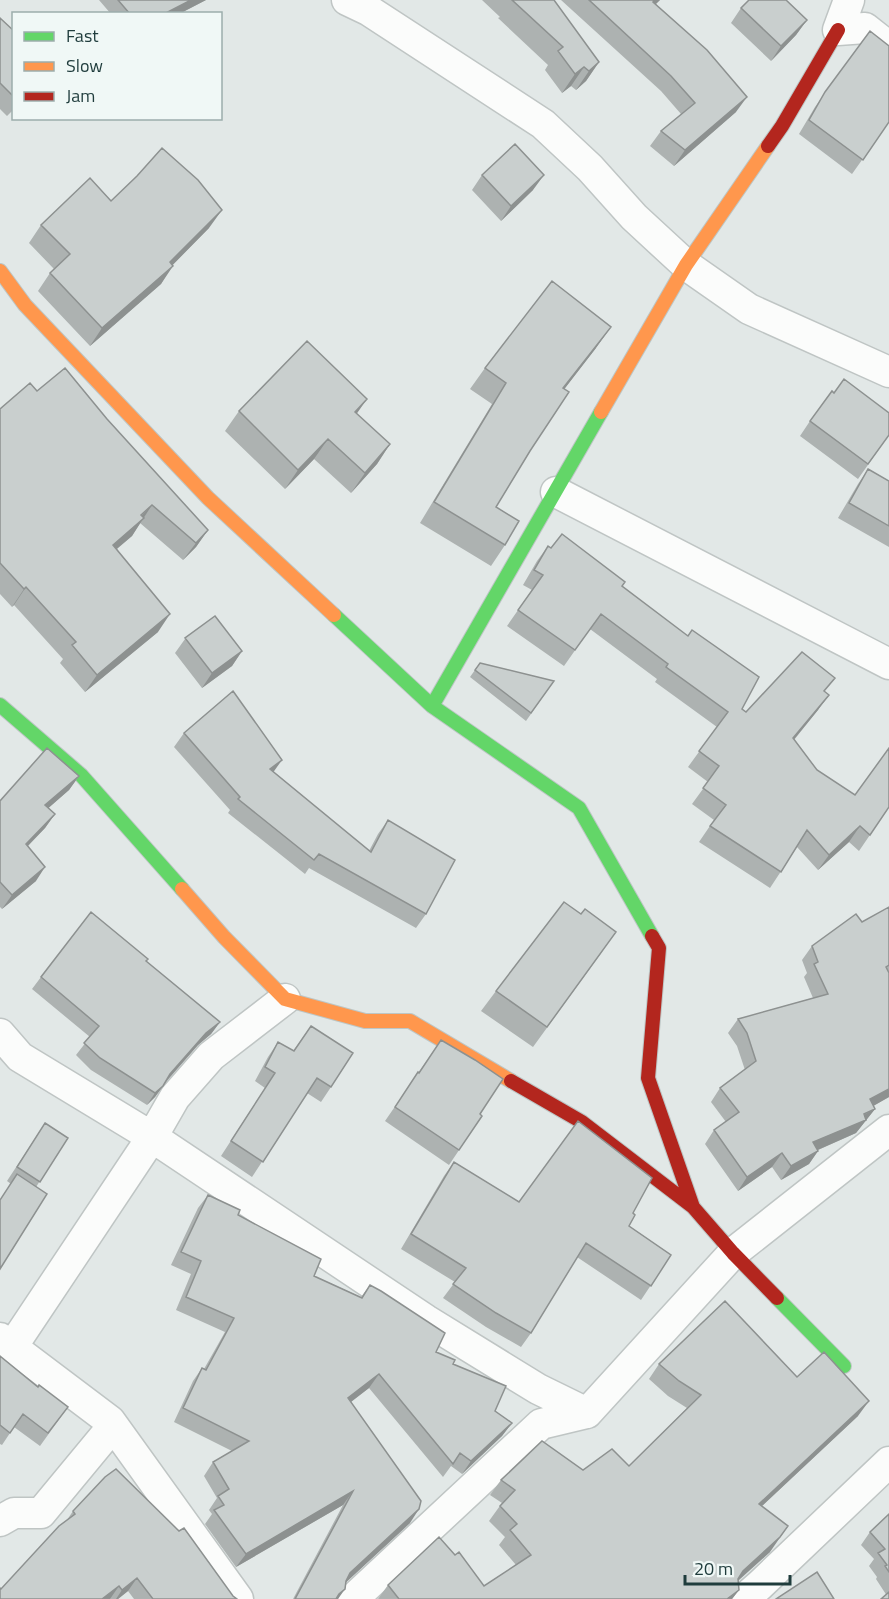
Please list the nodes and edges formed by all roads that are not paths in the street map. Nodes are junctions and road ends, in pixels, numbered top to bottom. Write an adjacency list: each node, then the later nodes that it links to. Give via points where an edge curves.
1 (347, 0): 5 (street, via 543,124)
2 (849, 0): 3 (street)
3 (838, 30): 4 (street, via 865,28); 5 (street, via 782,126)
4 (889, 47)
5 (686, 265): 7 (street, via 750,309); 8 (street)
6 (0, 271): 11 (street, via 25,305 208,498)
7 (889, 372)
8 (556, 492): 9 (street); 11 (street)
9 (889, 664)
10 (0, 705): 12 (street, via 81,775 224,937)
11 (432, 706): 16 (street, via 579,808 659,948 648,1078)
12 (285, 999): 15 (street, via 211,1056 175,1097); 16 (street, via 364,1021 410,1021 582,1122)
13 (0, 1034): 15 (street, via 20,1057)
14 (889, 1130): 17 (street)
15 (152, 1137): 18 (street); 20 (street, via 426,1320 538,1389)
16 (693, 1207): 17 (street)
17 (734, 1253): 19 (street); 20 (street)
18 (6, 1343): 21 (street)
19 (844, 1366)
20 (587, 1413): 25 (street, via 541,1424)
21 (113, 1426): 23 (street, via 41,1513 14,1513); 24 (street)
22 (889, 1462): 26 (street)
23 (0, 1521)
24 (238, 1599)
25 (353, 1599)
26 (744, 1599)

